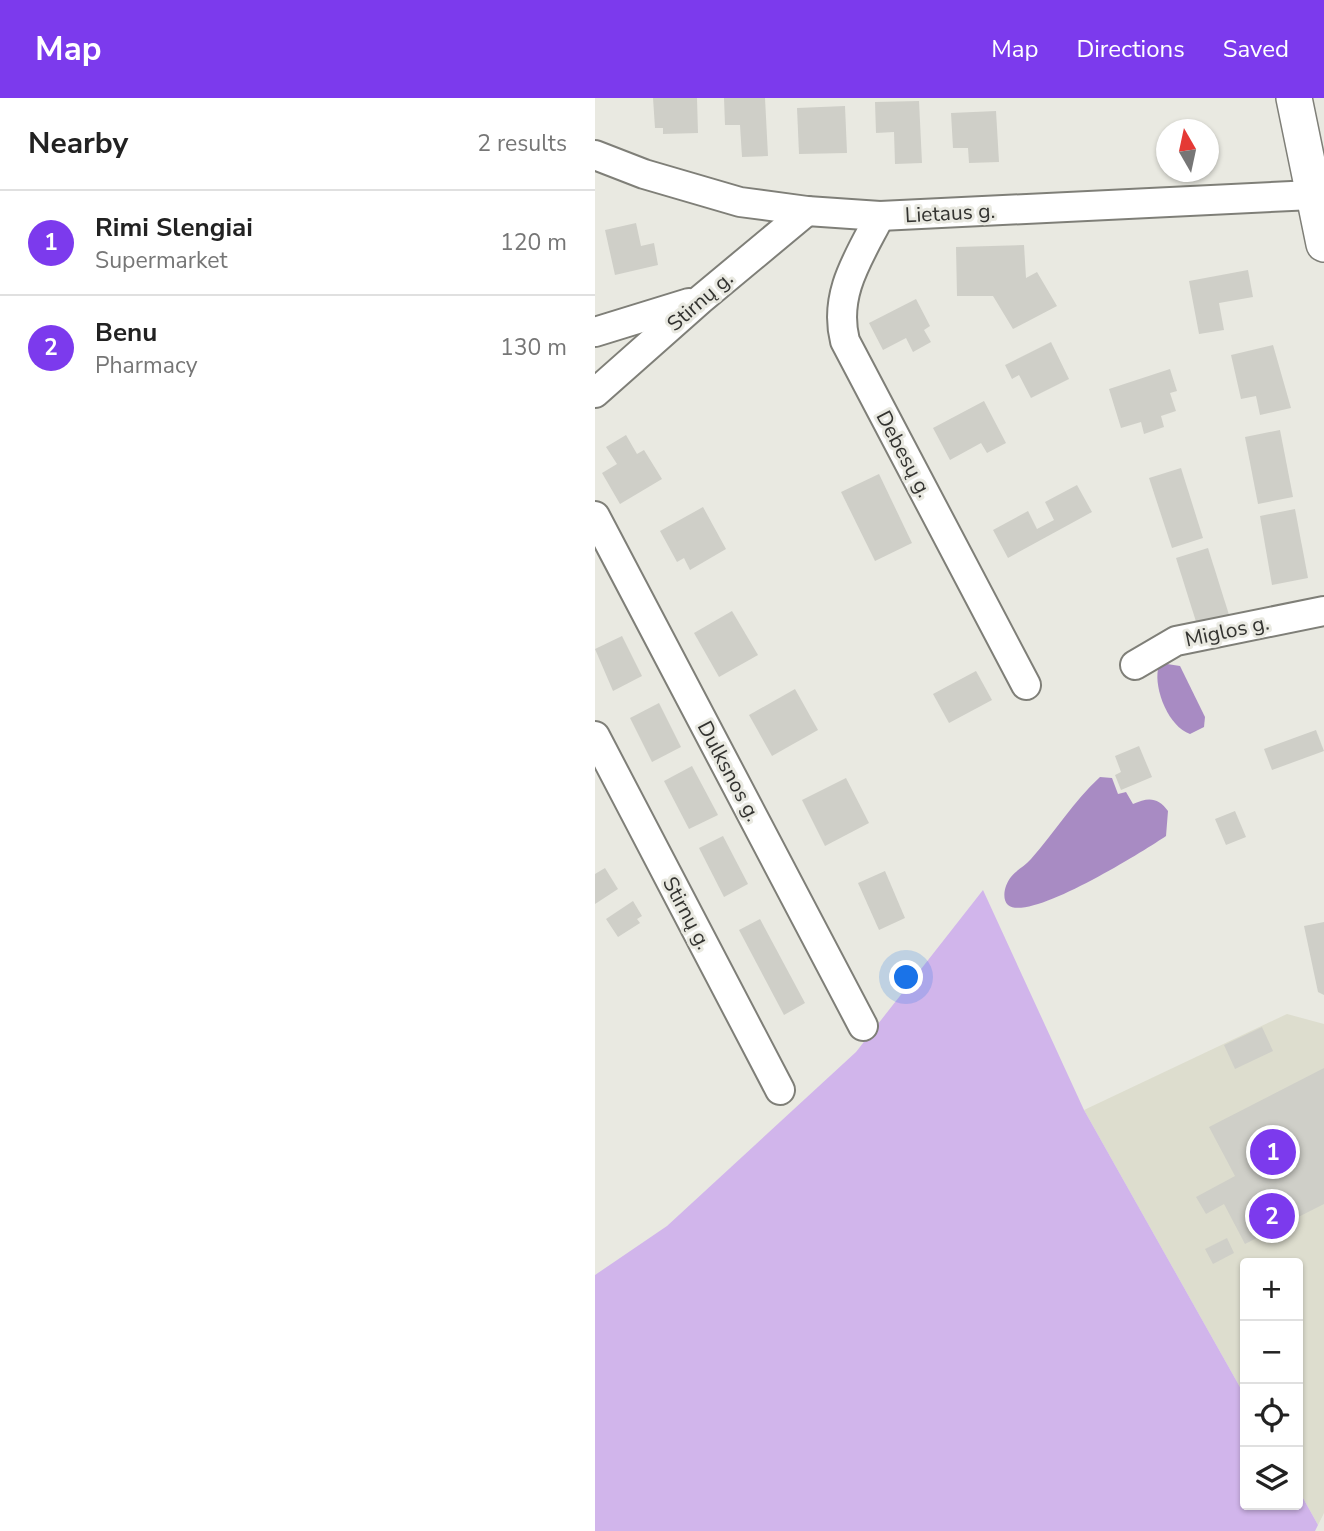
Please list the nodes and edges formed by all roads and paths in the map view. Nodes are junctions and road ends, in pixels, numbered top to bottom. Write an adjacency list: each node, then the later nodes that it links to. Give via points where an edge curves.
1 (1294, 98): 3 (main road)
2 (595, 155): 5 (street, Lietaus g., via 740,202)
3 (1315, 156): 4 (main road)
4 (1313, 195): 6 (street, Lietaus g.); 7 (main road)
5 (807, 211): 6 (street, Lietaus g.); 8 (street, Stirnų g.)
6 (880, 216): 14 (street, Debesų g., via 846,283 840,306 845,341)
7 (1324, 244)
8 (699, 300): 9 (street); 10 (street, Stirnų g.)
9 (595, 332)
10 (595, 393)
11 (595, 516): 16 (street, Dulksnos g.)
12 (1324, 611): 13 (street, Miglos g., via 1176,641)
13 (1135, 664)
14 (1026, 685)
15 (595, 736): 17 (street, Stirnų g.)
16 (863, 1026)
17 (780, 1090)

